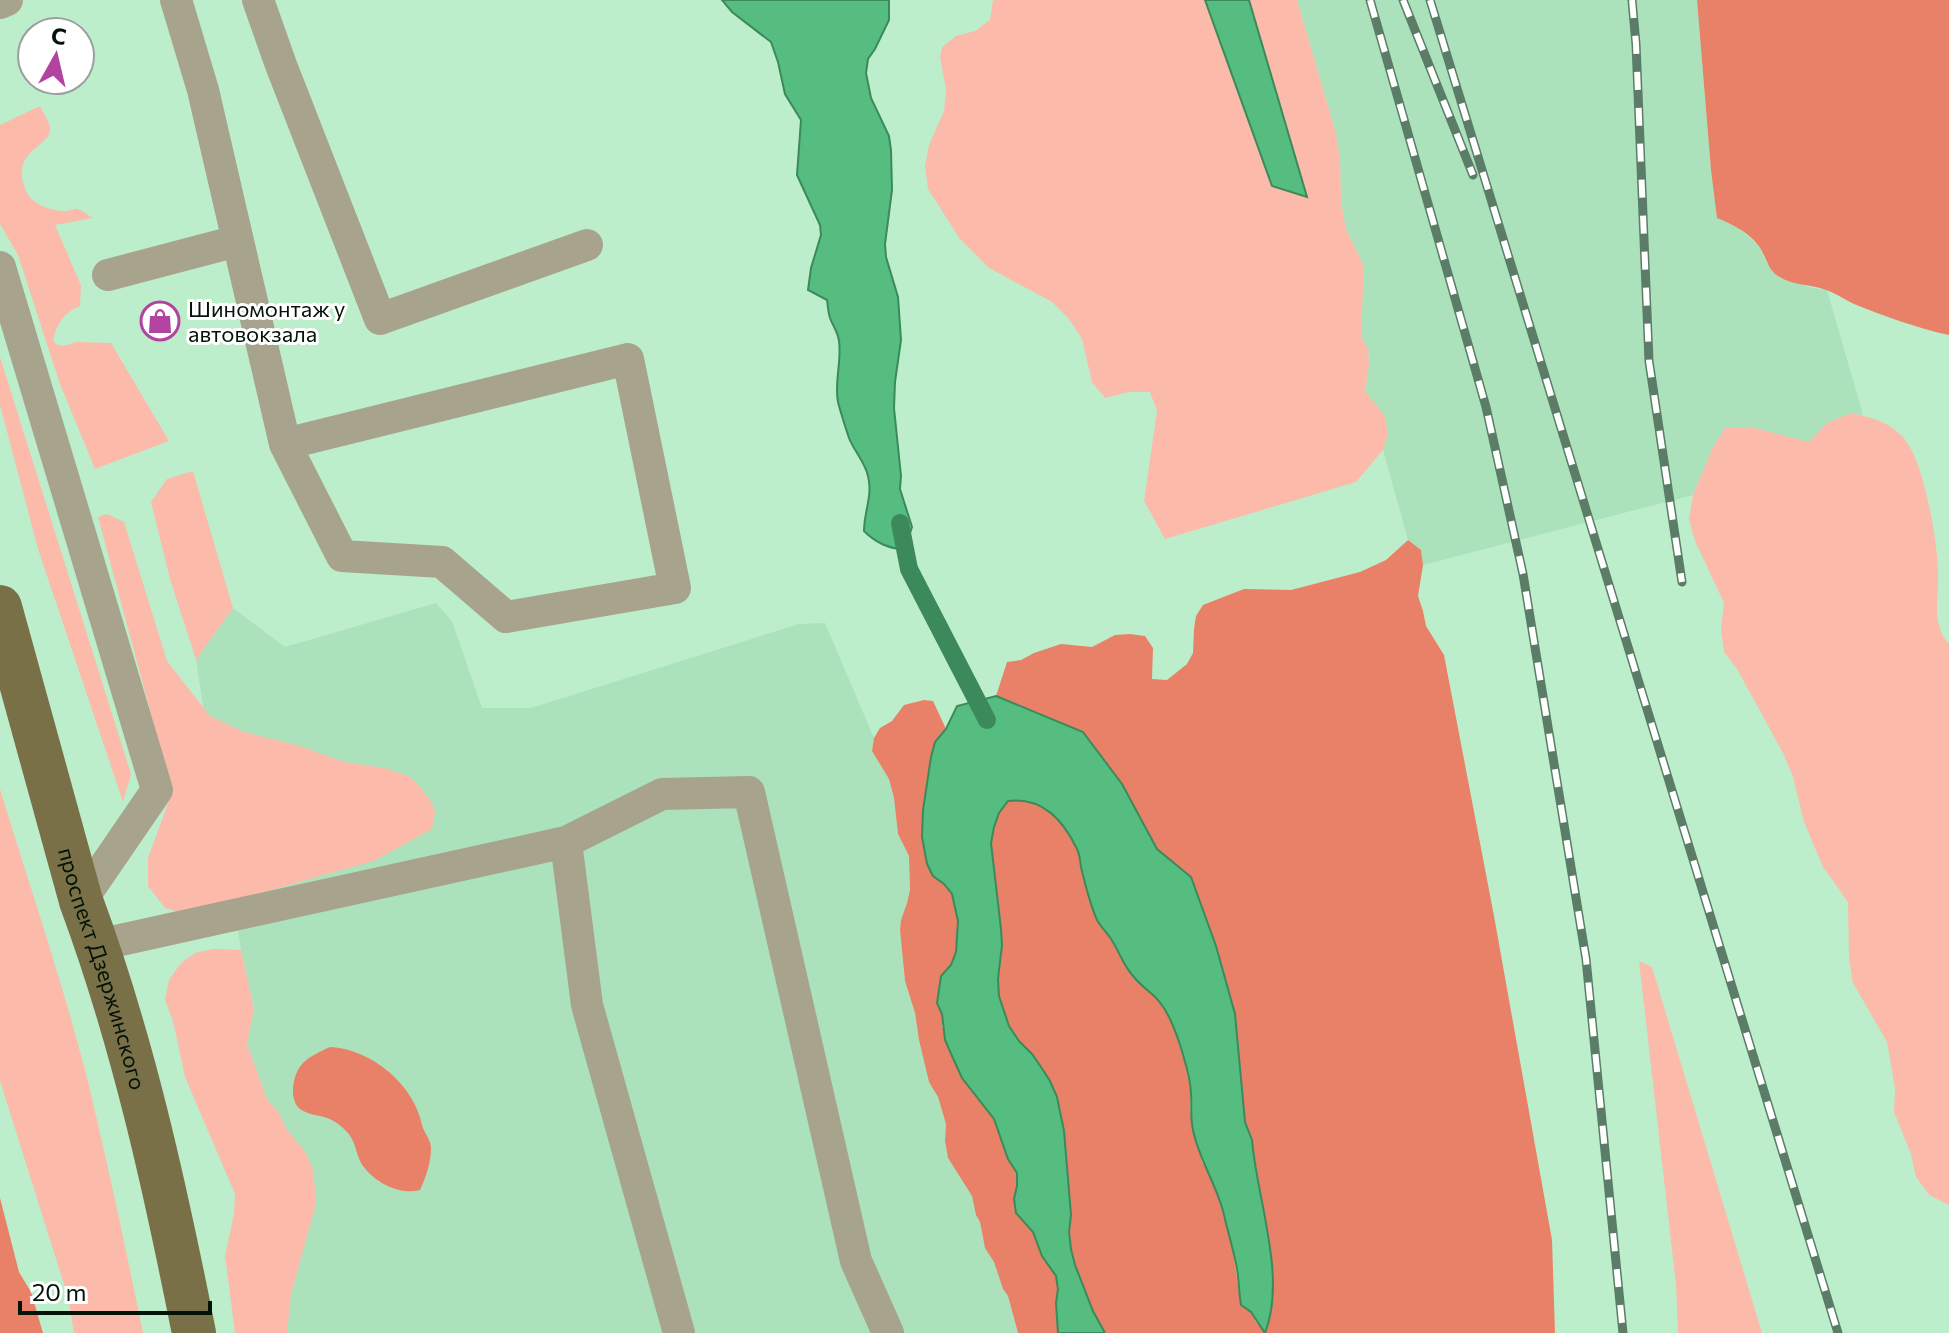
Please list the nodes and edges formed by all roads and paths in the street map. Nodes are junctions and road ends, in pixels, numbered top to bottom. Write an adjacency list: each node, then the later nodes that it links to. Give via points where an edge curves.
1 (7, 0): 4 (lane)
2 (176, 0): 5 (lane, via 203,90)
3 (258, 0): 6 (lane, via 380,319)
4 (0, 3)
5 (237, 241): 8 (lane); 9 (lane)
6 (587, 245)
7 (0, 267): 12 (lane, via 157,790)
8 (108, 275)
9 (285, 444): 9 (lane, via 628,359 675,588 506,617 442,562 342,556)
10 (0, 607): 12 (main road, проспект Дзержинского)
11 (566, 842): 13 (lane); 15 (lane, via 587,1005); 16 (lane, via 662,794 749,792 856,1261)
12 (81, 901): 13 (main road, проспект Дзержинского)
13 (98, 945): 14 (main road, проспект Дзержинского, via 145,1108)
14 (194, 1333)
15 (679, 1333)
16 (888, 1333)

